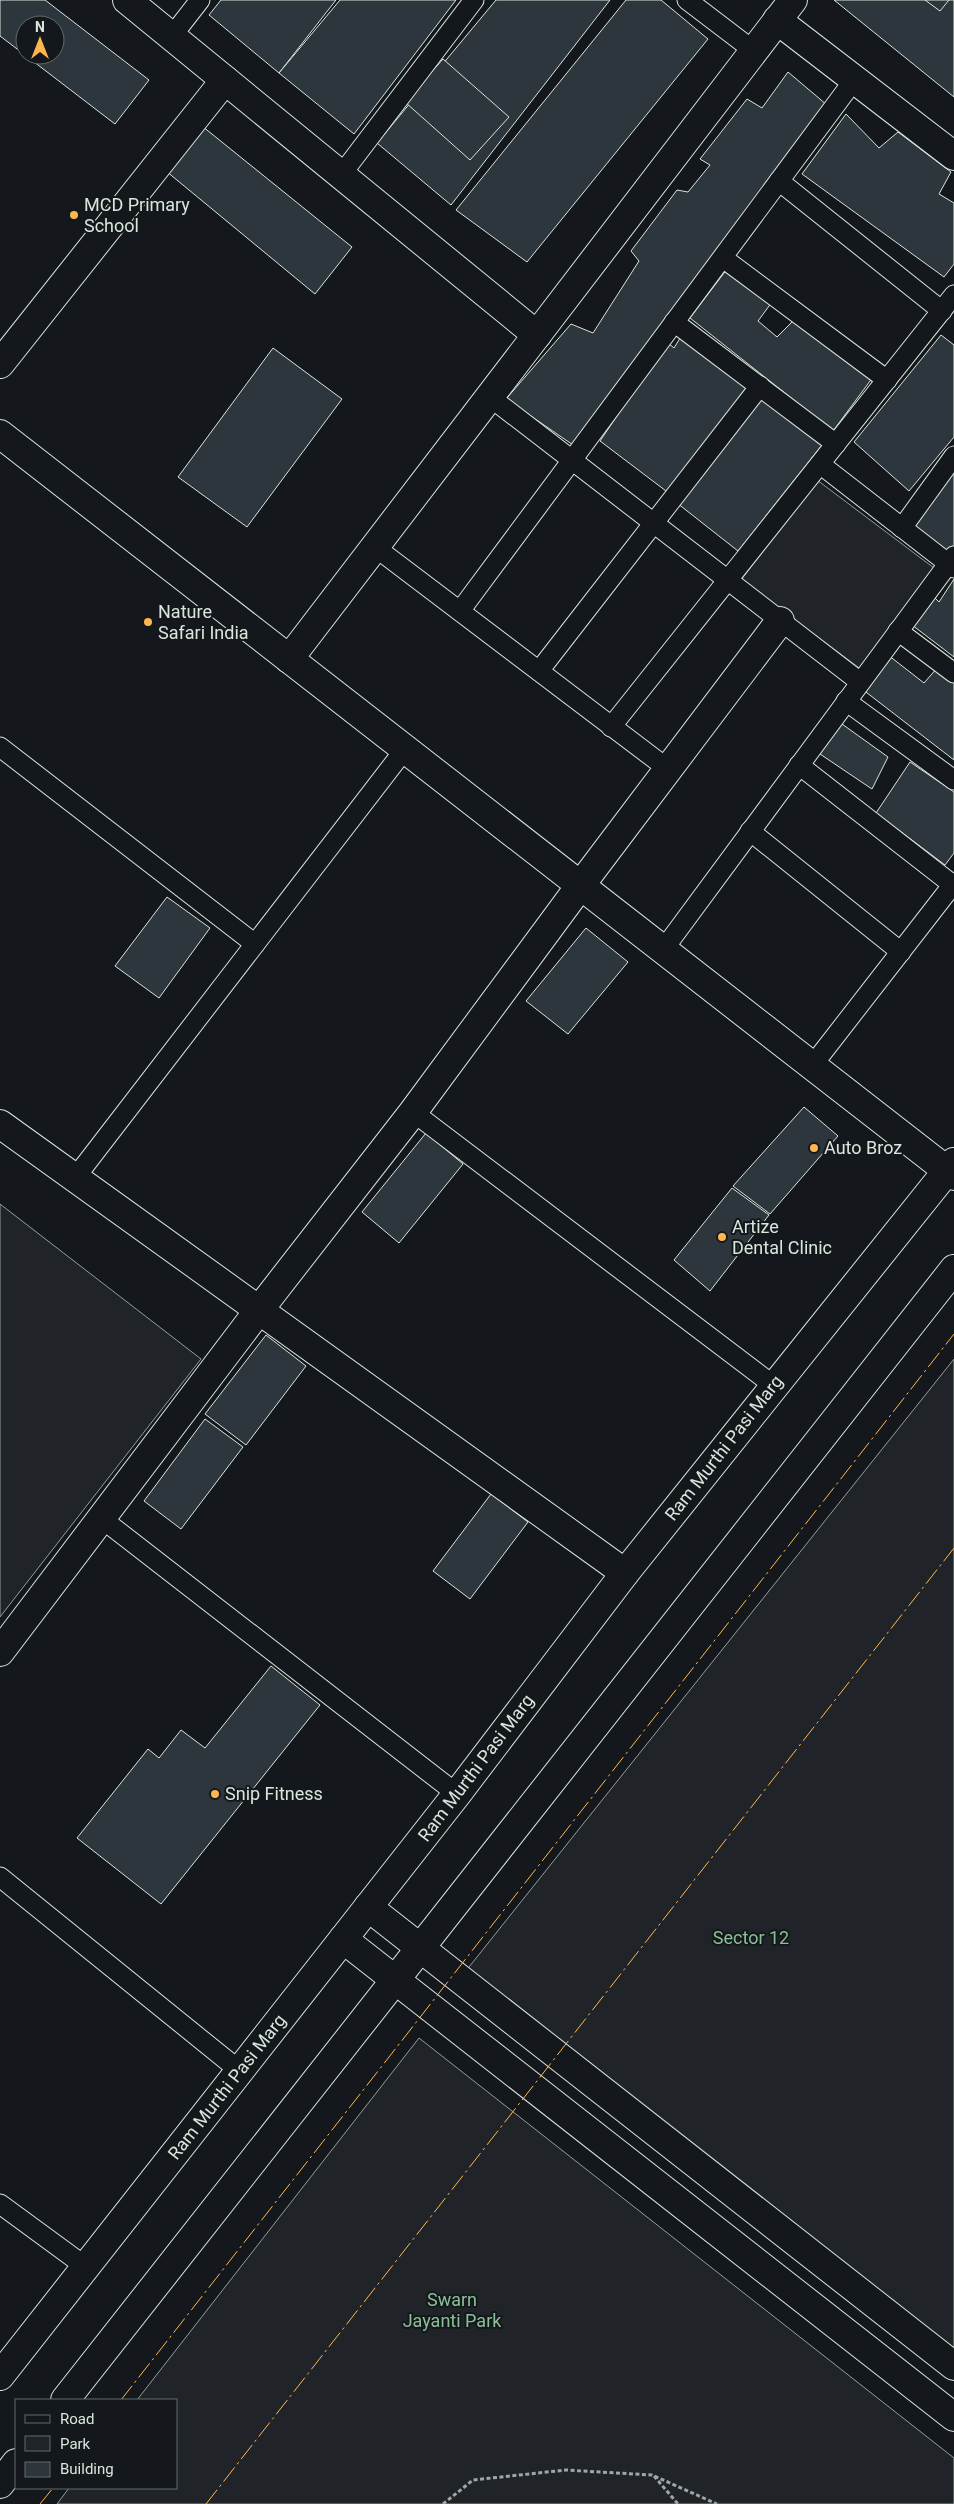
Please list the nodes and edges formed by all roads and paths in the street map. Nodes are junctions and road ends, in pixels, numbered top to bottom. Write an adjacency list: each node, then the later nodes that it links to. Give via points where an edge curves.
1 (127, 0): 6 (street)
2 (200, 0): 6 (lane)
3 (474, 0): 11 (lane)
4 (687, 0): 7 (lane)
5 (785, 10): 7 (street); 9 (street)
6 (172, 36): 8 (street)
7 (754, 51): 17 (street)
8 (224, 80): 11 (street); 18 (street)
9 (854, 80): 10 (street); 12 (lane)
10 (954, 156)
11 (341, 175): 17 (street)
12 (779, 181): 13 (lane); 15 (lane)
13 (723, 258): 16 (lane); 19 (lane)
14 (954, 295): 15 (lane)
15 (942, 311): 19 (lane)
16 (674, 322): 20 (lane); 25 (lane)
17 (537, 335): 21 (street)
18 (0, 364)
19 (887, 380): 23 (lane)
20 (760, 386): 23 (lane); 27 (lane)
21 (490, 397): 25 (lane); 29 (street)
22 (0, 434): 35 (street)
23 (836, 444): 26 (lane)
24 (954, 456): 28 (lane)
25 (572, 460): 27 (lane); 32 (lane)
26 (820, 464): 28 (lane); 31 (lane)
27 (654, 523): 31 (lane); 36 (lane)
28 (902, 528): 30 (lane)
29 (375, 547): 32 (lane); 35 (street)
30 (952, 562): 34 (lane)
31 (728, 580): 33 (lane); 40 (lane)
32 (460, 610): 36 (lane)
33 (780, 621): 38 (lane); 44 (street)
34 (898, 631): 37 (lane); 38 (lane)
35 (289, 659): 42 (street)
36 (539, 671): 40 (lane)
37 (954, 673)
38 (860, 682): 39 (lane)
39 (846, 701): 43 (lane); 45 (lane)
40 (611, 727): 44 (lane)
41 (0, 747): 49 (lane)
42 (405, 750): 48 (street); 49 (lane)
43 (799, 765): 46 (lane); 47 (lane)
44 (668, 769): 48 (street)
45 (954, 780)
46 (750, 831): 50 (lane); 51 (lane)
47 (953, 884): 51 (lane)
48 (580, 886): 50 (street); 53 (street)
49 (256, 944): 56 (lane)
50 (663, 950): 52 (street)
51 (900, 952): 52 (lane)
52 (812, 1066): 55 (street)
53 (413, 1112): 58 (street); 59 (lane)
54 (0, 1124): 56 (street)
55 (952, 1170): 59 (street, Ram Murthi Pasi Marg)
56 (75, 1178): 58 (street)
57 (954, 1269): 67 (street)
58 (259, 1310): 60 (street); 61 (street)
59 (773, 1385): 61 (street, Ram Murthi Pasi Marg)
60 (102, 1518): 62 (street); 63 (lane)
61 (625, 1573): 63 (street, Ram Murthi Pasi Marg)
62 (0, 1652)
63 (457, 1794): 65 (street, Ram Murthi Pasi Marg)
64 (0, 1877): 69 (lane)
65 (368, 1907): 66 (street, Ram Murthi Pasi Marg); 67 (street)
66 (343, 1939): 68 (street); 69 (street, Ram Murthi Pasi Marg)
67 (420, 1948): 68 (street); 72 (street)
68 (396, 1980): 74 (street); 75 (street)
69 (240, 2071): 71 (street, Ram Murthi Pasi Marg)
70 (0, 2204): 71 (lane)
71 (86, 2267): 73 (street, Ram Murthi Pasi Marg)
72 (954, 2366)
73 (0, 2376)
74 (67, 2399)
75 (954, 2417)
76 (15, 2464): 78 (street)
77 (652, 2474): 79 (path, via 566,2470 472,2480); 80 (path); 81 (path)
78 (0, 2484)
79 (443, 2504)
80 (678, 2504)
81 (716, 2504)

